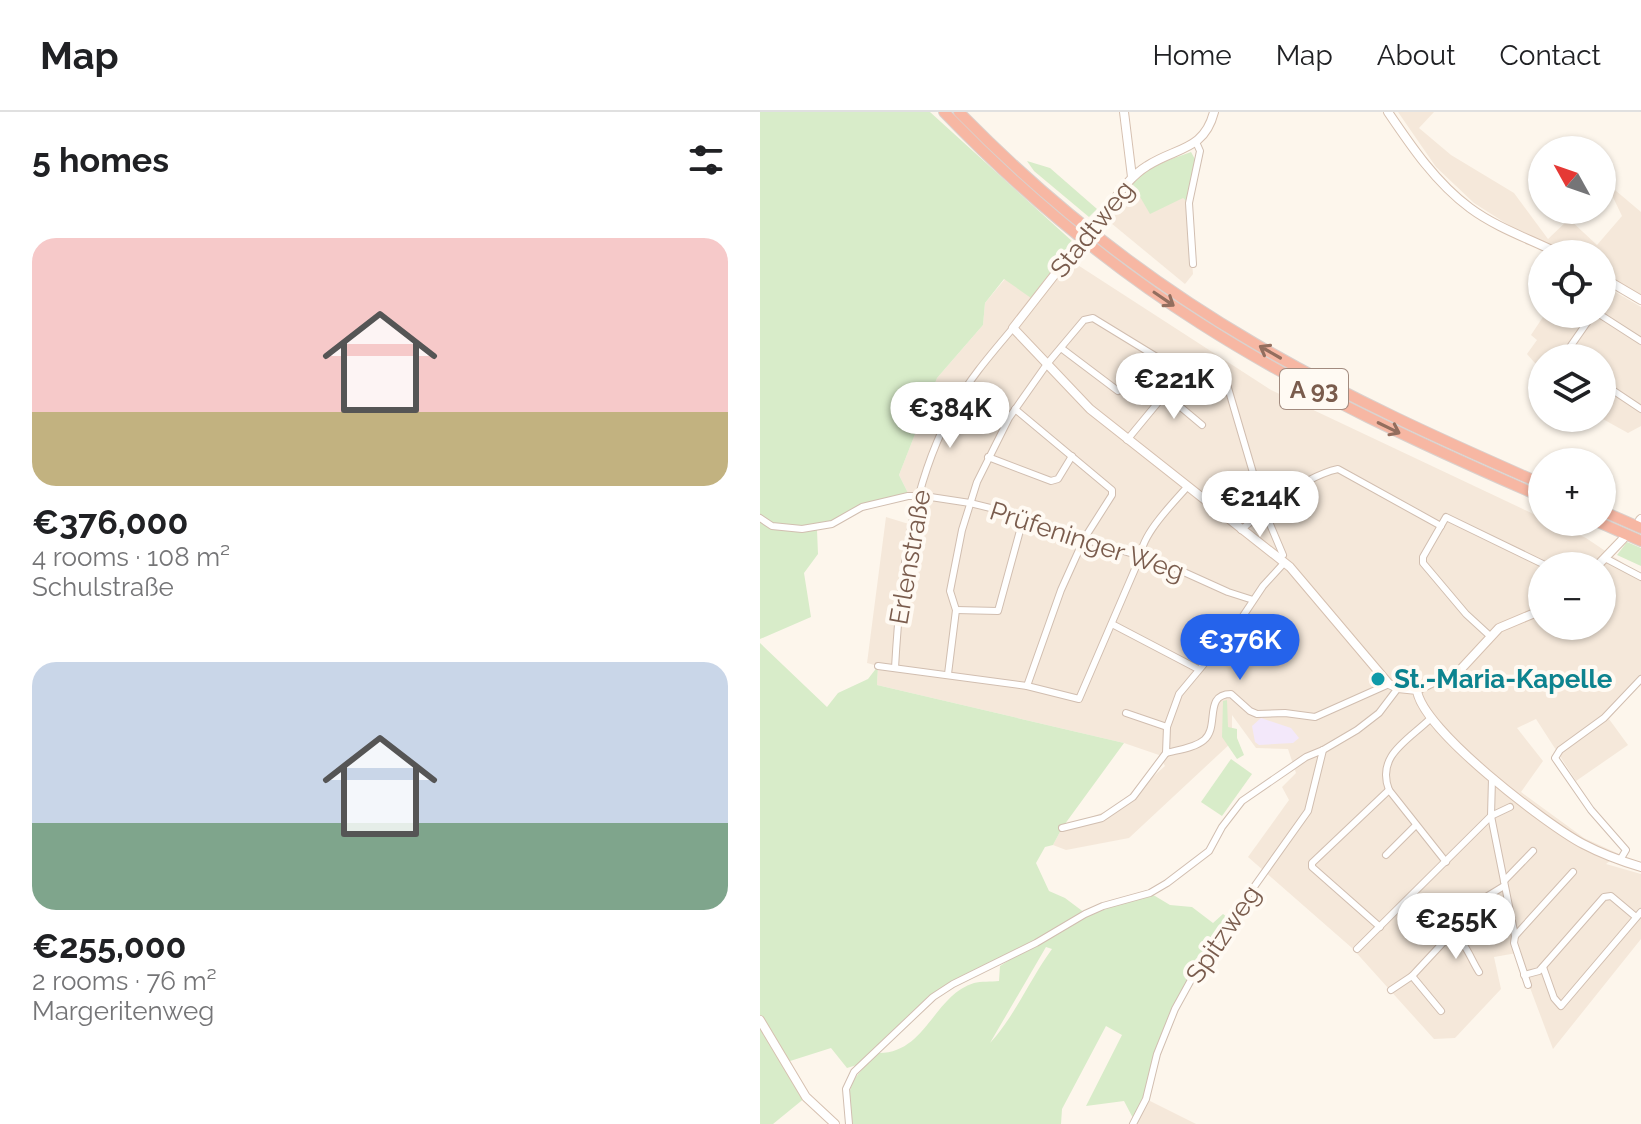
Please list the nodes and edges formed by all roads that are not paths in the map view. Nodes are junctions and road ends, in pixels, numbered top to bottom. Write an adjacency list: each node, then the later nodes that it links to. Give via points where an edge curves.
1 (944, 112): 31 (highway, A 93, one-way to 31, via 1063,222 1201,324 1362,415)
2 (959, 112): 8 (highway, A 93)
3 (970, 112): 8 (highway)
4 (1124, 112): 9 (street)
5 (1214, 112): 7 (street)
6 (1388, 112): 10 (street, via 1432,171 1469,207)
7 (1196, 142): 9 (street, Stadtweg); 11 (street, via 1200,151 1189,203)
8 (999, 152): 29 (highway, A 93, one-way to 8, via 1372,407 1252,342 1096,235)
9 (1132, 177): 15 (street, Stadtweg, bridge)
10 (1530, 240)
11 (1193, 264)
12 (1616, 285): 13 (street)
13 (1641, 300)
14 (1616, 326): 16 (street)
15 (1013, 328): 18 (street); 32 (street, Erlenstraße, via 955,406)
16 (1641, 341)
17 (1061, 348): 18 (street); 20 (street); 22 (street, via 1084,320 1093,318 1178,370 1179,377)
18 (1047, 364): 23 (street); 26 (street)
19 (1226, 381): 34 (street)
20 (1118, 391)
21 (1616, 392): 24 (street)
22 (1165, 394): 25 (street); 26 (street)
23 (1015, 409): 27 (street); 28 (street)
24 (1641, 409)
25 (1202, 425)
26 (1127, 440): 30 (street)
27 (1072, 456): 28 (street, via 1058,479 1051,481); 42 (street, via 1112,490)
28 (988, 457): 33 (street)
29 (1528, 478)
30 (1188, 486): 40 (street); 46 (street, via 1149,535)
31 (1528, 491)
32 (917, 497): 33 (street, Prüfeninger Weg); 37 (street, Prüfeninger Weg, via 862,507 820,528 789,529); 57 (street, Erlenstraße, via 902,578)
33 (970, 503): 35 (street, Prüfeninger Weg); 52 (street, via 950,591)
34 (1264, 510): 38 (street, via 1338,469); 40 (street); 48 (street)
35 (1024, 516): 42 (street, Prüfeninger Weg); 52 (street, via 998,611)
36 (1616, 517): 39 (highway)
37 (760, 518)
38 (1441, 526): 47 (street, via 1446,517); 55 (street, via 1423,563)
39 (1641, 528)
40 (1241, 530): 48 (street)
41 (1616, 530): 44 (highway)
42 (1084, 539): 46 (street, Prüfeninger Weg); 61 (street)
43 (1623, 539): 45 (street)
44 (1641, 541)
45 (1611, 552)
46 (1141, 555): 51 (street, Prüfeninger Weg); 54 (street)
47 (1528, 557)
48 (1284, 559): 51 (street); 62 (street)
49 (1616, 564): 50 (street)
50 (1641, 577)
51 (1253, 600): 58 (street)
52 (956, 610): 59 (street)
53 (1528, 615): 55 (street)
54 (1112, 624): 58 (street); 61 (street, via 1079,699)
55 (1490, 636): 63 (street, via 1469,663)
56 (878, 666): 57 (street)
57 (895, 668): 59 (street)
58 (1198, 669): 66 (street, via 1179,694)
59 (948, 674): 61 (street)
60 (1641, 679): 77 (street, via 1555,758 1626,850)
61 (1027, 686)
62 (1394, 686): 63 (street); 67 (street, via 1379,713); 68 (street, via 1315,717 1257,714 1231,694 1217,698 1207,737)
63 (1417, 690): 65 (street)
64 (1126, 713): 66 (street)
65 (1430, 719): 69 (street); 70 (street, via 1388,759 1384,768)
66 (1167, 727): 68 (street)
67 (1323, 750): 96 (street, via 1242,801 1209,851 1167,883 1085,914 933,997 854,1072 846,1089); 97 (street, Spitzweg, via 1308,811 1202,960 1175,1009)
68 (1166, 753): 74 (street, via 1121,807 1092,822)
69 (1492, 778): 72 (street); 77 (street, via 1566,833)
70 (1389, 790): 73 (street); 83 (street, via 1312,863)
71 (1510, 807): 72 (street)
72 (1491, 816): 78 (street); 81 (street)
73 (1416, 825): 76 (street); 78 (street)
74 (1062, 828)
75 (1533, 851): 81 (street)
76 (1386, 855)
77 (1620, 860): 79 (street)
78 (1446, 862): 83 (street)
79 (1641, 867)
80 (1573, 872): 85 (street)
81 (1504, 884): 84 (street, via 1473,905); 85 (street)
82 (1639, 915): 87 (street, via 1611,896 1604,897); 87 (street, via 1561,1006)
83 (1380, 927): 86 (street)
84 (1452, 933): 88 (street, via 1469,950); 90 (street)
85 (1515, 936): 89 (street)
86 (1357, 949)
87 (1543, 967): 89 (street)
88 (1479, 972)
89 (1524, 975): 91 (street)
90 (1412, 976): 92 (street); 93 (street)
91 (1528, 985)
92 (1391, 990)
93 (1441, 1011)
94 (760, 1020): 95 (street, via 806,1097)
95 (835, 1124)
96 (849, 1124)
97 (1133, 1124)

